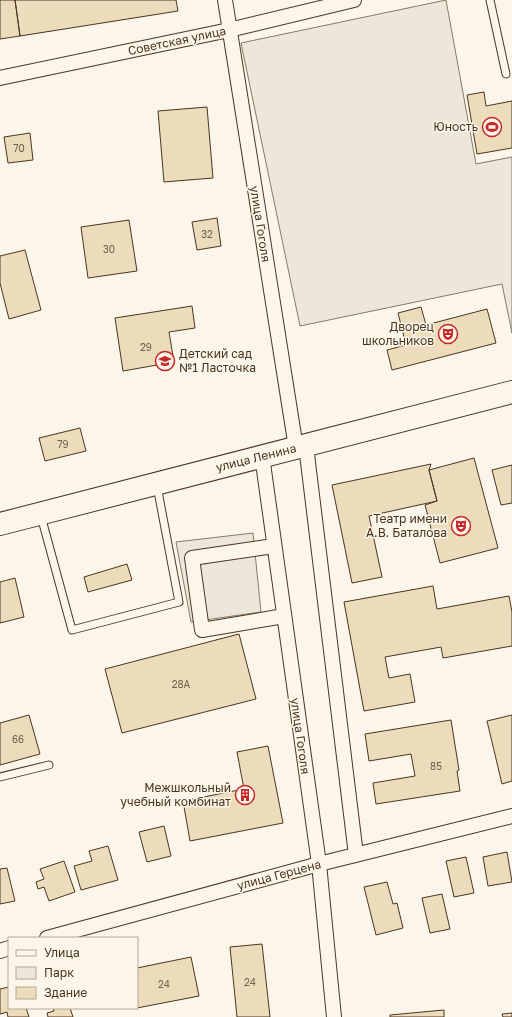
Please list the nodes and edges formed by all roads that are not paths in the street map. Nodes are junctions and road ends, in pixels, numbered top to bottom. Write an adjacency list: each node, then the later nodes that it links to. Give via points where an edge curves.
1 (225, 0): 5 (street, улица Гоголя)
2 (354, 0): 4 (street, Советская улица)
3 (490, 0): 6 (lane)
4 (331, 3): 5 (street, Советская улица)
5 (229, 30): 7 (street, Советская улица); 9 (street, улица Гоголя)
6 (506, 74)
7 (0, 78)
8 (512, 392): 9 (main road, улица Ленина)
9 (301, 447): 10 (main road, улица Ленина); 19 (street, улица Гоголя)
10 (262, 456): 11 (main road, улица Ленина); 14 (street, улица Гоголя)
11 (156, 484): 12 (main road, улица Ленина); 12 (lane, via 179,602 72,630)
12 (40, 514): 13 (main road, улица Ленина)
13 (0, 524)
14 (274, 546): 15 (street, улица Гоголя); 15 (street, via 192,558 202,630)
15 (284, 616): 20 (street, улица Гоголя)
16 (49, 765): 17 (lane)
17 (0, 777)
18 (512, 816): 19 (street, улица Герцена)
19 (356, 855): 20 (street, улица Герцена)
20 (318, 864): 21 (street, улица Герцена); 22 (street, улица Гоголя)
21 (51, 937)
22 (334, 1017)

